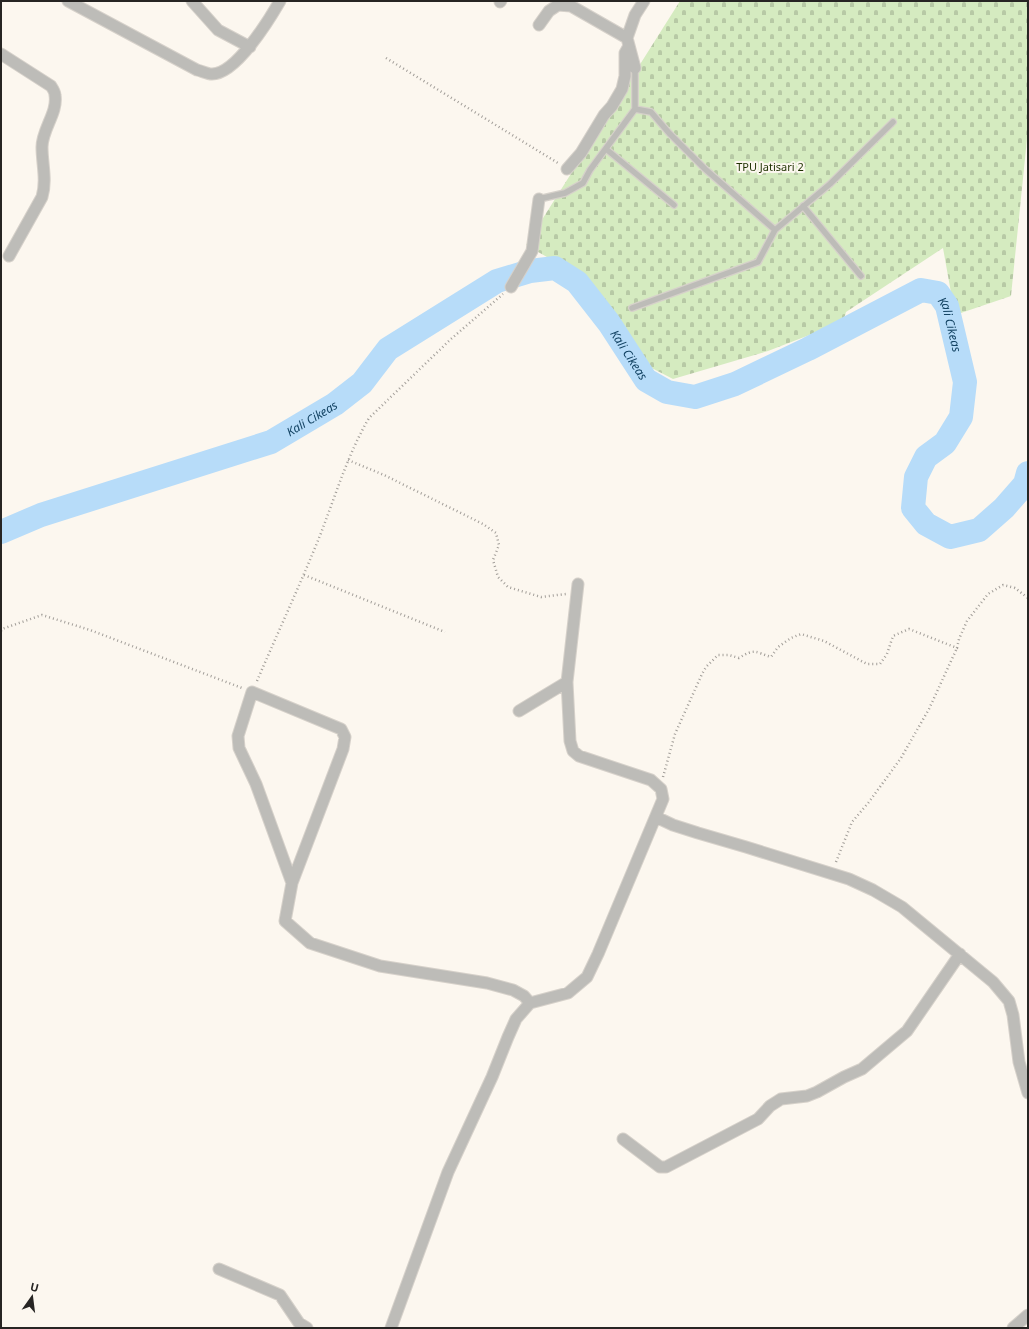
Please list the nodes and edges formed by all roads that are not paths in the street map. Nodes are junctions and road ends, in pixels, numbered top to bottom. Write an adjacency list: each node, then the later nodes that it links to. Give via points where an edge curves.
1 (68, 1): 7 (street, via 197,70 212,74 225,70)
2 (192, 1): 7 (street, via 218,30)
3 (280, 1): 7 (street)
4 (644, 1): 6 (street, via 635,15)
5 (539, 25): 6 (street, via 549,11 558,5 571,6)
6 (628, 42): 9 (street); 13 (street, via 622,89 581,153)
7 (250, 46)
8 (1, 54): 18 (street, via 52,86 55,95 54,109 42,147 45,189)
9 (635, 68): 10 (lane)
10 (635, 109): 12 (lane); 17 (lane, via 651,112 705,169)
11 (893, 122): 16 (lane, via 830,184)
12 (606, 149): 14 (lane, via 583,183 565,193); 15 (lane)
13 (566, 169)
14 (539, 199): 20 (street, via 532,251)
15 (674, 205)
16 (803, 206): 17 (lane); 19 (lane)
17 (775, 230): 21 (lane, via 758,262)
18 (9, 256)
19 (861, 276)
20 (511, 287)
21 (632, 308)
22 (577, 588): 23 (street)
23 (567, 682): 24 (street); 25 (street, via 570,741 573,751 579,756 651,780 661,789 663,799)
24 (519, 711)
25 (656, 817): 27 (street, via 673,825 831,873 873,890 902,907); 28 (street, via 587,977 568,993)
26 (292, 884): 26 (street, via 343,750 344,737 341,729 252,692 238,736 239,748 256,784); 28 (street, via 285,921 310,943 380,966 487,983 513,990)
27 (960, 954): 29 (street, via 993,982 1009,1001 1019,1062); 30 (street, via 907,1031 862,1069 807,1096 781,1099 758,1119 666,1167 660,1167)
28 (530, 1003): 34 (street, via 513,1024 448,1172)
29 (1028, 1093)
30 (623, 1139)
31 (219, 1269): 33 (street, via 280,1295 299,1323)
32 (1028, 1315): 35 (street)
33 (307, 1328)
34 (391, 1328)
35 (1013, 1328)

